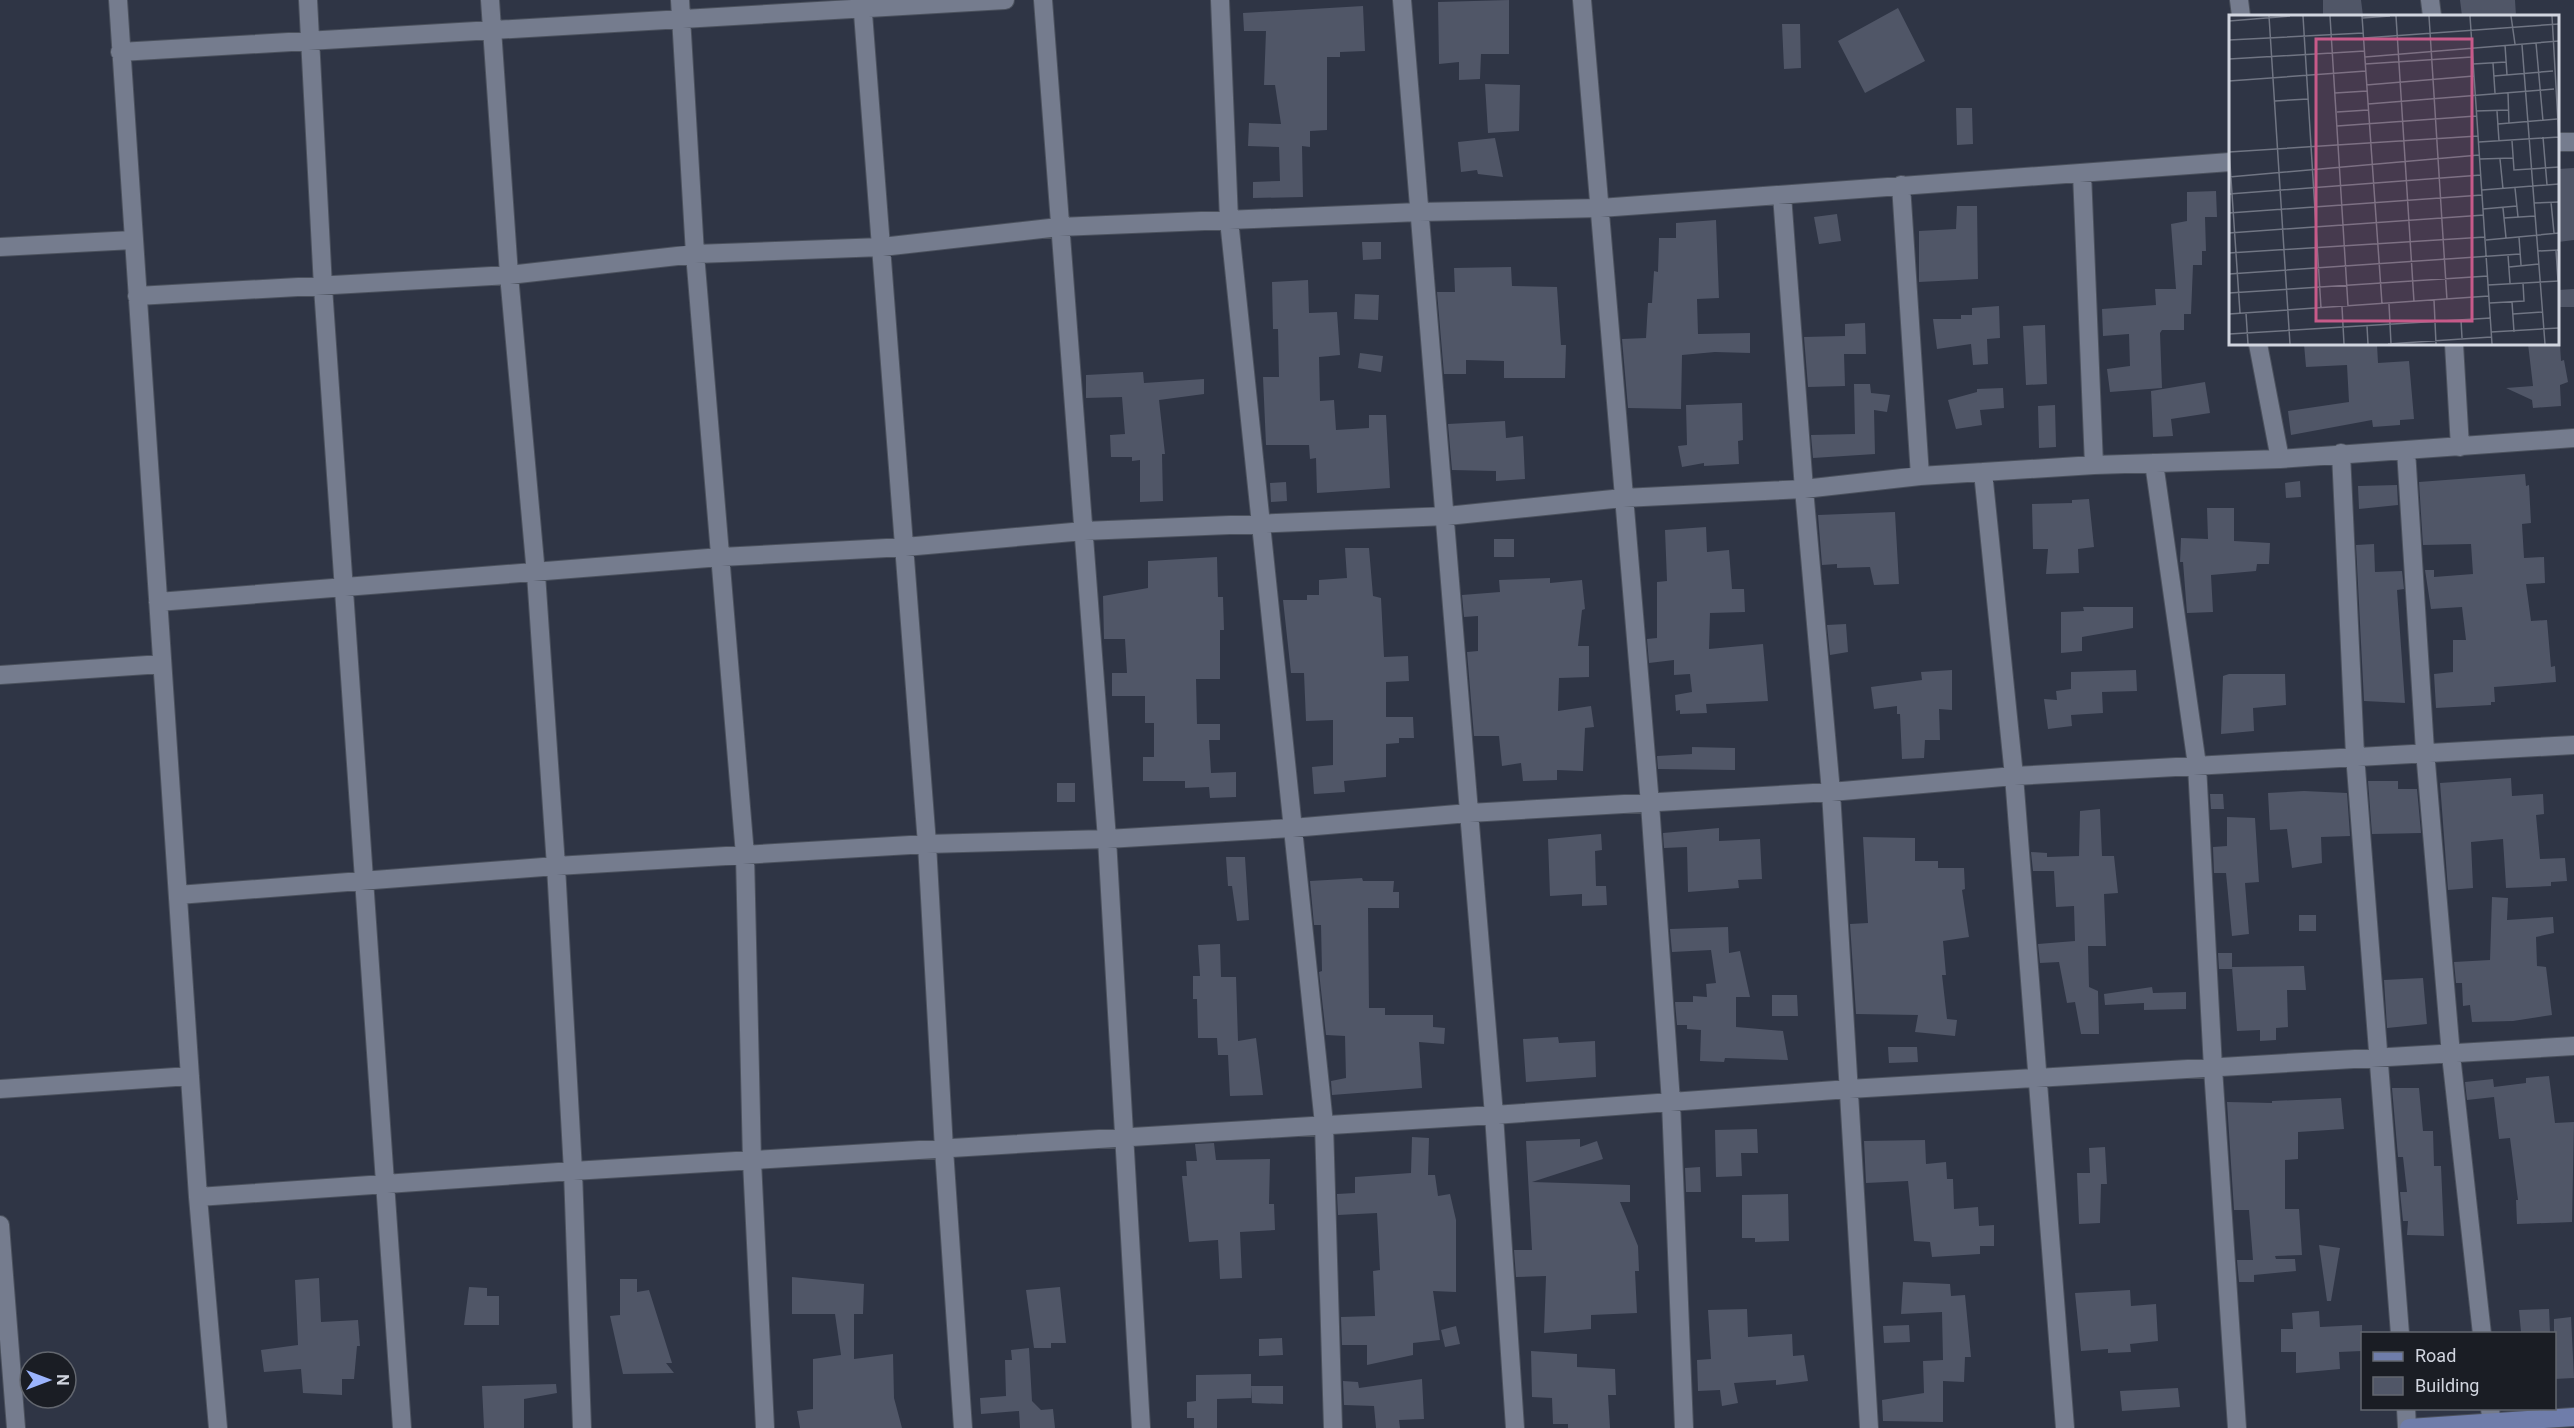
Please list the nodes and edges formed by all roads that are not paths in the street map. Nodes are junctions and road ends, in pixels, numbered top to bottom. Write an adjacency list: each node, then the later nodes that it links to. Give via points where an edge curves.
1 (118, 0): 18 (street)
2 (308, 0): 17 (street)
3 (490, 0): 16 (street)
4 (680, 0): 15 (street)
5 (1005, 0): 12 (street)
6 (1043, 0): 26 (street)
7 (1220, 0): 25 (street)
8 (1402, 0): 24 (street)
9 (1582, 0): 23 (street)
10 (2239, 0): 13 (street)
11 (2430, 0): 14 (street)
12 (862, 4): 15 (street); 29 (street)
13 (2241, 15)
14 (2432, 15)
15 (681, 18): 16 (street); 30 (street)
16 (492, 28): 17 (street); 31 (street)
17 (309, 40): 18 (street); 32 (street)
18 (120, 52): 27 (street)
19 (2229, 162): 20 (street)
20 (2082, 173): 21 (street); 42 (street)
21 (1901, 185): 22 (street); 44 (street)
22 (1782, 195): 23 (street); 45 (street)
23 (1600, 208): 24 (street); 46 (street)
24 (1419, 212): 25 (street); 47 (street)
25 (1229, 220): 26 (street); 48 (street)
26 (1059, 227): 29 (street); 49 (street)
27 (133, 240): 28 (street); 33 (street)
28 (0, 247)
29 (882, 247): 30 (street); 50 (street)
30 (695, 254): 31 (street); 51 (street)
31 (509, 275): 32 (street); 52 (street)
32 (323, 287): 33 (street); 53 (street)
33 (137, 296): 54 (street)
34 (2258, 345): 40 (street)
35 (2454, 345): 37 (street)
36 (2574, 438): 37 (street)
37 (2460, 447): 38 (street)
38 (2406, 450): 39 (street); 58 (street)
39 (2341, 453): 40 (street); 59 (street)
40 (2280, 459): 41 (street)
41 (2154, 463): 42 (street); 60 (street)
42 (2094, 465): 43 (street)
43 (1983, 472): 44 (street); 61 (street)
44 (1920, 476): 45 (street)
45 (1804, 489): 46 (street); 62 (street)
46 (1623, 498): 47 (street); 63 (street)
47 (1446, 516): 48 (street); 64 (street)
48 (1263, 523): 49 (street); 65 (street)
49 (1084, 531): 50 (street); 66 (street)
50 (905, 547): 51 (street); 67 (street)
51 (721, 557): 52 (street); 68 (street)
52 (536, 574): 53 (street); 69 (street)
53 (343, 587): 54 (street); 70 (street)
54 (158, 602): 55 (street)
55 (162, 664): 56 (street); 71 (street)
56 (0, 675)
57 (2574, 745): 58 (street)
58 (2425, 751): 59 (street); 73 (street)
59 (2355, 755): 60 (street); 74 (street)
60 (2197, 765): 61 (street); 75 (street)
61 (2014, 776): 62 (street); 77 (street)
62 (1831, 792): 63 (street); 79 (street)
63 (1650, 804): 64 (street); 80 (street)
64 (1469, 813): 65 (street); 81 (street)
65 (1292, 828): 66 (street); 82 (street)
66 (1107, 839): 67 (street); 83 (street)
67 (927, 844): 68 (street); 84 (street)
68 (745, 855): 69 (street); 85 (street)
69 (556, 866): 70 (street); 86 (street)
70 (364, 881): 71 (street); 87 (street)
71 (178, 895): 76 (street)
72 (2574, 1046): 73 (street)
73 (2451, 1055): 74 (street); 92 (street)
74 (2379, 1057): 75 (street); 91 (street)
75 (2213, 1068): 77 (street); 108 (street)
76 (190, 1076): 78 (street); 88 (street)
77 (2036, 1079): 79 (street); 107 (street)
78 (0, 1089)
79 (1849, 1089): 80 (street); 106 (street)
80 (1671, 1101): 81 (street); 105 (street)
81 (1494, 1115): 82 (street); 104 (street)
82 (1324, 1124): 83 (street); 103 (street)
83 (1124, 1138): 84 (street); 102 (street)
84 (944, 1149): 85 (street); 101 (street)
85 (752, 1161): 86 (street); 100 (street)
86 (573, 1171): 87 (street); 99 (street)
87 (386, 1186): 88 (street); 98 (street)
88 (198, 1197): 97 (street)
89 (0, 1225): 90 (street)
90 (4, 1326): 96 (street)
91 (2400, 1332)
92 (2482, 1332)
93 (2406, 1410): 109 (street)
94 (2574, 1417): 95 (main road)
95 (2492, 1419): 109 (main road)
96 (16, 1428)
97 (218, 1428)
98 (402, 1428)
99 (582, 1428)
100 (765, 1428)
101 (963, 1428)
102 (1141, 1428)
103 (1333, 1428)
104 (1515, 1428)
105 (1684, 1428)
106 (1869, 1428)
107 (2065, 1428)
108 (2237, 1428)
109 (2408, 1428)

